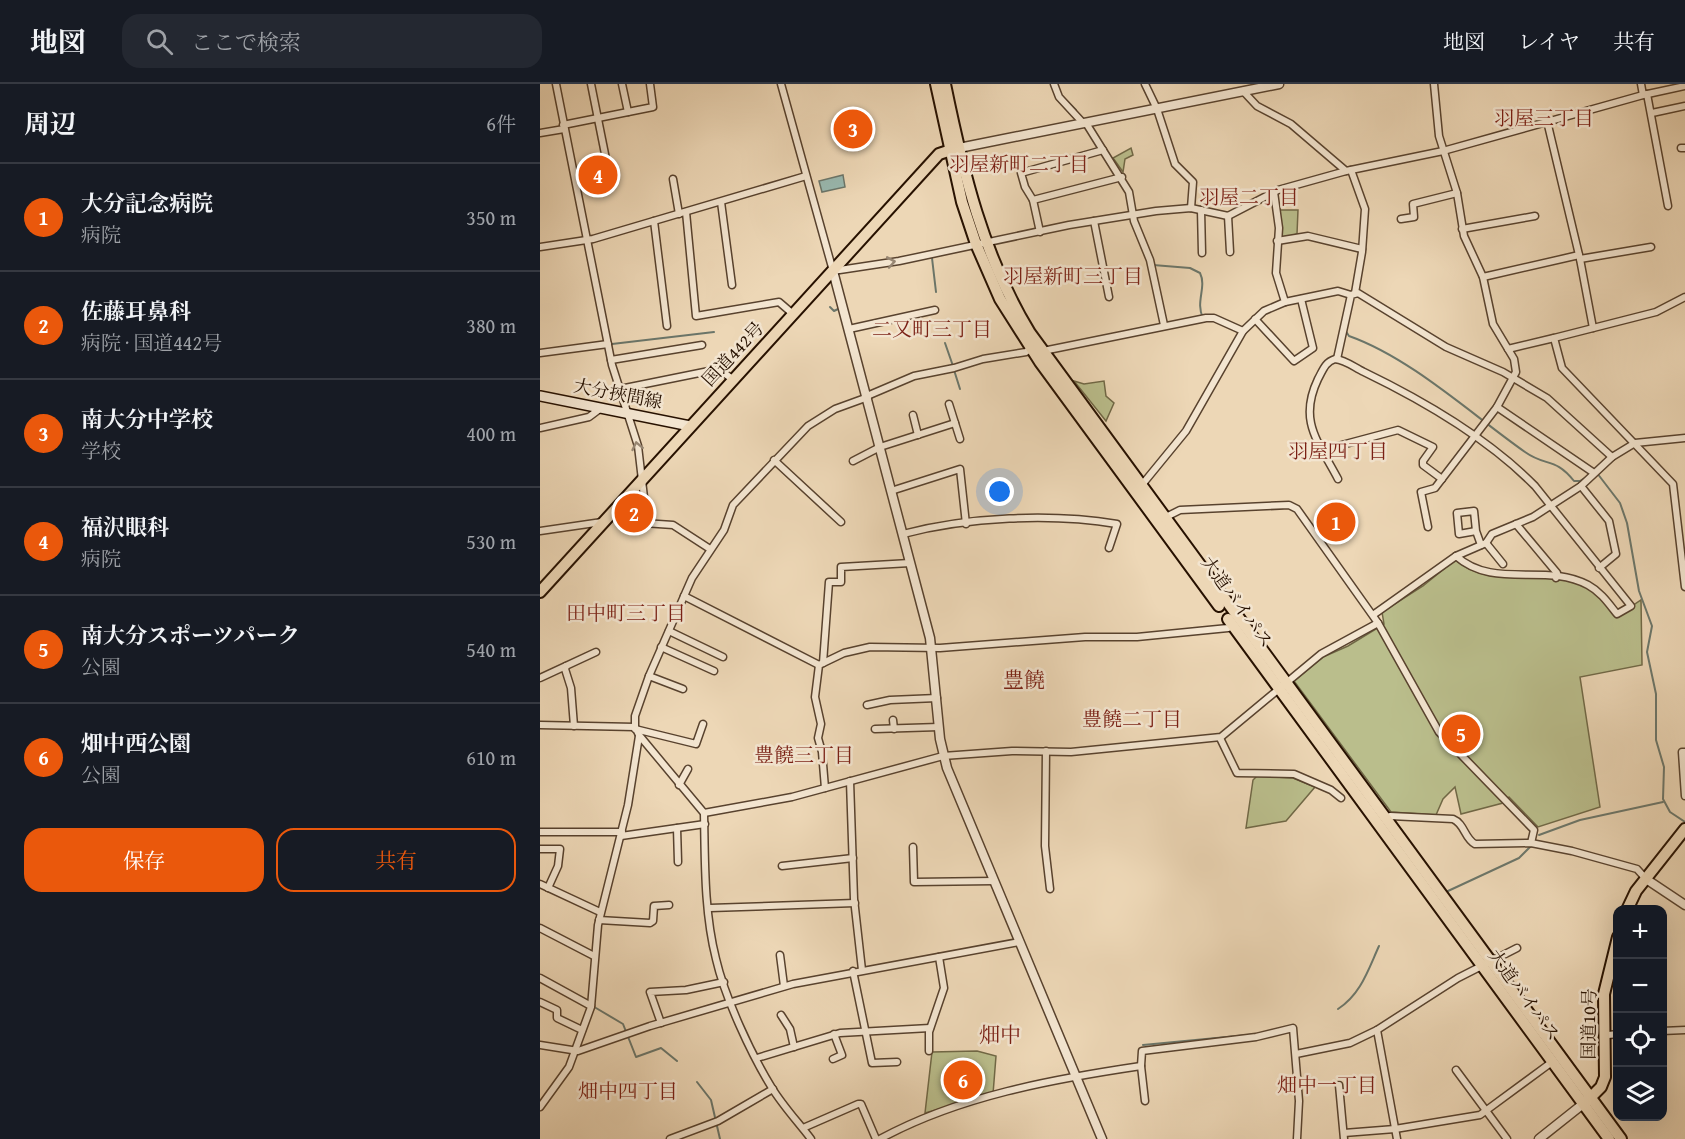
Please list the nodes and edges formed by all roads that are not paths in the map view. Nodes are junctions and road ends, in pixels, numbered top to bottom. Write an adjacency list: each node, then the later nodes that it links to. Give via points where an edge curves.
1 (556, 84): 23 (street)
2 (591, 84): 20 (street)
3 (622, 84): 18 (street)
4 (650, 84): 18 (street, via 654,107)
5 (781, 84): 30 (street)
6 (936, 84): 25 (highway, 大道バイパス)
7 (945, 84): 25 (highway, 大道バイパス)
8 (1054, 84): 22 (street, via 1062,101)
9 (1145, 84): 17 (street)
10 (1279, 84): 14 (street)
11 (1434, 84): 27 (street)
12 (1641, 84): 15 (street)
13 (1685, 86): 15 (street)
14 (1238, 89): 17 (street); 29 (street, via 1257,106 1291,124)
15 (1645, 95): 19 (street); 21 (street)
16 (1685, 106): 19 (street)
17 (1157, 109): 22 (street); 38 (street, via 1175,164 1193,182)
18 (628, 112): 20 (street)
19 (1652, 113): 37 (street)
20 (599, 117): 23 (street); 28 (street)
21 (1547, 121): 27 (street); 57 (street)
22 (1085, 123): 25 (street); 26 (street)
23 (563, 127): 24 (street); 49 (street)
24 (540, 134)
25 (954, 149): 51 (highway, 大道バイパス, via 962,201); 58 (highway, 国道442号, via 939,154)
26 (1103, 150): 31 (street); 35 (street, via 1022,173)
27 (1443, 151): 29 (street); 34 (street)
28 (607, 164)
29 (1348, 171): 33 (street); 54 (street, via 1365,209)
30 (806, 176): 36 (street); 58 (street)
31 (1122, 177): 35 (street); 41 (street)
32 (673, 179): 40 (street)
33 (1274, 192): 42 (street); 50 (street)
34 (1456, 194): 44 (street, via 1413,204 1414,217); 47 (street)
35 (1033, 200): 48 (street)
36 (721, 202): 40 (street); 60 (street)
37 (1668, 206)
38 (1191, 208): 39 (street); 41 (street)
39 (1201, 210): 42 (street); 56 (street)
40 (682, 213): 45 (street); 67 (street, via 696,316 779,302)
41 (1133, 214): 46 (street); 69 (street, via 1150,260)
42 (1228, 216): 55 (street)
43 (1535, 216): 47 (street)
44 (1401, 219)
45 (654, 221): 49 (street); 70 (street)
46 (1094, 221): 48 (street); 62 (street)
47 (1462, 229): 59 (street)
48 (1040, 232): 51 (street)
49 (586, 240): 52 (street); 75 (street)
50 (1277, 241): 54 (street, via 1308,236); 65 (street, via 1276,273)
51 (981, 243): 58 (street, one-way to 51); 77 (highway, 大道バイパス)
52 (540, 247)
53 (1651, 247): 57 (street)
54 (1362, 249): 61 (street)
55 (1230, 252)
56 (1202, 253)
57 (1580, 257): 59 (street); 71 (street)
58 (833, 271): 67 (highway, 国道442号); 72 (street)
59 (1483, 277): 78 (street, via 1490,316)
60 (732, 285)
61 (1353, 294): 64 (street, via 1338,291); 81 (street); 84 (street, via 1446,347)
62 (1109, 297)
63 (1685, 297): 71 (street, via 1656,312)
64 (1301, 299): 65 (street); 68 (street, via 1313,348 1294,361)
65 (1285, 302): 68 (street)
66 (935, 310): 72 (street)
67 (793, 314): 83 (highway, 国道442号)
68 (1255, 319): 73 (street)
69 (1164, 325): 73 (street, via 1214,318); 80 (street)
70 (667, 326)
71 (1593, 328): 74 (street)
72 (849, 329): 87 (street)
73 (1243, 331): 111 (street, via 1186,431)
74 (1554, 338): 78 (street); 100 (street, via 1562,368)
75 (608, 344): 79 (street); 82 (street)
76 (702, 345): 82 (street)
77 (1034, 346): 80 (highway, 大道バイパス); 87 (street, via 1026,352 914,376)
78 (1508, 349): 84 (street, via 1516,367)
79 (540, 353)
80 (1042, 357): 111 (highway, 大道バイパス)
81 (1337, 359): 97 (street, via 1391,384); 102 (street, via 1326,364 1308,405 1312,429)
82 (611, 360): 85 (street)
83 (732, 379): 85 (street, via 719,369); 94 (highway, 国道442号)
84 (1514, 379): 89 (street); 103 (street, via 1551,400)
85 (620, 389): 91 (street)
86 (540, 396): 90 (main road, 大分挾間線)
87 (868, 396): 101 (street); 104 (street, via 812,423)
88 (949, 404): 93 (street)
89 (1497, 406): 97 (street); 106 (street)
90 (601, 407): 91 (main road, 大分挾間線); 95 (street, via 592,416)
91 (628, 412): 94 (main road, 大分挾間線); 109 (street, one-way to 91)
92 (913, 414): 96 (street)
93 (955, 423): 96 (street); 99 (street)
94 (690, 426): 109 (highway, 国道442号)
95 (540, 428)
96 (918, 435): 101 (street)
97 (1475, 438): 108 (street); 113 (street, via 1528,479)
98 (1685, 438): 100 (street)
99 (960, 439)
100 (1635, 443): 103 (street); 126 (street, via 1673,484)
101 (880, 447): 105 (street); 112 (street)
102 (1323, 450): 107 (street); 108 (street, via 1398,430 1433,447 1423,465)
103 (1612, 457): 106 (street)
104 (774, 460): 117 (street); 128 (street, via 733,505 724,530)
105 (853, 461)
106 (1594, 473): 110 (street)
107 (1338, 479)
108 (1442, 479): 121 (street, via 1435,488 1420,492)
109 (643, 481): 114 (highway, 国道442号); 118 (street)
110 (1581, 486): 113 (street); 132 (street, via 1610,521 1617,554)
111 (1140, 490): 115 (highway, 大道バイパス)
112 (891, 491): 119 (street, via 960,469); 124 (street)
113 (1549, 505): 120 (street); 132 (street)
114 (615, 512): 116 (highway, 国道442号); 118 (street, via 626,521)
115 (1161, 520): 137 (street, via 1180,510 1289,505 1303,515); 138 (highway, 大道バイパス)
116 (606, 522): 122 (street); 135 (highway, 国道442号)
117 (841, 522)
118 (647, 523): 128 (street, via 677,526)
119 (966, 524): 124 (street); 127 (street, via 1063,518 1117,524)
120 (1516, 524): 125 (street, via 1492,534); 133 (street, via 1557,573)
121 (1428, 527)
122 (540, 531)
123 (1476, 531): 123 (street, via 1459,534 1457,513 1474,511); 125 (street)
124 (903, 534): 130 (street)
125 (1484, 544): 129 (street); 131 (street)
126 (1683, 546): 134 (street)
127 (1109, 548)
128 (710, 549): 136 (street)
129 (1456, 556): 133 (street, via 1467,566 1485,573); 137 (street)
130 (910, 563): 142 (street); 145 (street, via 841,567 841,582 829,582)
131 (1503, 564)
132 (1599, 568): 133 (street, via 1630,606 1617,614 1588,585)
133 (1556, 578)
134 (1685, 587)
135 (540, 592)
136 (684, 596): 140 (street); 145 (street)
137 (1373, 615): 139 (street)
138 (1236, 623): 142 (street, via 1228,628 1137,637); 150 (highway, 大道バイパス)
139 (1378, 623): 150 (street, via 1321,654); 179 (street, via 1439,732 1534,830)
140 (669, 631): 141 (street); 144 (street)
141 (661, 647): 147 (street); 148 (street)
142 (933, 648): 145 (street, via 864,648); 152 (street)
143 (596, 652): 146 (street)
144 (723, 657)
145 (821, 664): 169 (street, via 815,697 821,724 818,738)
146 (566, 666): 149 (street); 157 (street)
147 (714, 671)
148 (649, 676): 151 (street); 161 (street, via 636,711)
149 (540, 678)
150 (1282, 686): 162 (street); 173 (highway, 大道バイパス); 205 (highway, 大道バイパス)
151 (683, 689)
152 (937, 698): 153 (street); 158 (street)
153 (867, 705)
154 (893, 720): 160 (street)
155 (703, 724): 161 (street, via 696,744)
156 (540, 725): 157 (street)
157 (574, 726): 161 (street)
158 (939, 727): 160 (street); 165 (street)
159 (875, 729): 160 (street)
160 (894, 729)
161 (636, 731): 168 (street); 178 (street)
162 (1220, 738): 163 (street); 171 (street, via 1237,773 1294,774)
163 (1046, 752): 165 (street, via 985,751); 189 (street, via 1045,846)
164 (1685, 752): 170 (street)
165 (943, 756): 167 (street); 186 (street)
166 (688, 769): 168 (street)
167 (850, 781): 169 (street); 182 (street)
168 (679, 784): 172 (street)
169 (825, 788): 172 (street)
170 (1685, 796)
171 (1341, 798)
172 (704, 813): 174 (street)
173 (1385, 820): 179 (street, via 1390,816 1454,819 1475,844); 205 (highway, 大道バイパス)
174 (705, 824): 175 (street); 195 (street, via 704,869)
175 (677, 828): 178 (street); 183 (street)
176 (1683, 831): 185 (highway)
177 (540, 832): 178 (street)
178 (621, 834): 196 (street)
179 (1531, 843): 185 (street, via 1637,869)
180 (913, 847): 186 (street, via 914,882)
181 (540, 849): 188 (street, via 560,849)
182 (853, 858): 184 (street); 190 (street)
183 (678, 862)
184 (782, 866)
185 (1646, 879): 191 (street); 193 (highway); 194 (highway)
186 (994, 881): 199 (street)
187 (540, 884): 188 (street)
188 (549, 888): 196 (street)
189 (1050, 890)
190 (855, 903): 195 (street); 206 (street)
191 (1685, 904)
192 (669, 905): 197 (street, via 654,906 650,923)
193 (1630, 905)
194 (1635, 905)
195 (710, 909): 210 (street, via 715,957)
196 (600, 912): 197 (street)
197 (598, 920): 203 (street)
198 (540, 928): 203 (street)
199 (1019, 942): 204 (street); 236 (street)
200 (1517, 948): 205 (street)
201 (1613, 954): 240 (highway, 国道10号, via 1604,994 1605,1077)
202 (780, 955): 211 (street)
203 (594, 956): 214 (street)
204 (939, 957): 206 (street); 217 (street, via 944,988)
205 (1486, 963): 220 (street); 233 (highway, 大道バイパス); 240 (highway, 大道バイパス)
206 (862, 970): 207 (street)
207 (853, 971): 211 (street); 219 (street)
208 (540, 978): 214 (street)
209 (1613, 980): 224 (highway, 国道10号)
210 (724, 982): 213 (street); 216 (street, via 650,992)
211 (784, 986): 213 (street)
212 (540, 1002): 218 (street, via 557,1010 557,1018)
213 (732, 1003): 216 (street); 230 (street)
214 (591, 1006): 218 (street)
215 (782, 1015): 226 (street)
216 (661, 1023): 227 (street)
217 (930, 1028): 219 (street); 228 (street)
218 (582, 1030): 227 (street)
219 (865, 1030): 223 (street); 232 (street, via 872,1063)
220 (1377, 1030): 229 (street, via 1350,1043); 244 (street)
221 (1685, 1030): 222 (street)
222 (1667, 1031)
223 (834, 1034): 226 (street); 231 (street, via 842,1055)
224 (1613, 1034): 240 (highway, 国道10号, via 1606,1089)
225 (540, 1045): 227 (street)
226 (794, 1047): 230 (street)
227 (576, 1051): 241 (street, via 562,1079)
228 (929, 1052)
229 (1296, 1054): 234 (street, via 1293,1028 1256,1038 1142,1051); 250 (street)
230 (757, 1058): 238 (street)
231 (833, 1059)
232 (897, 1062)
233 (1552, 1062): 240 (highway, 大道バイパス); 242 (street)
234 (1141, 1066): 236 (street); 239 (street)
235 (1456, 1070): 242 (street)
236 (1075, 1075): 248 (street, via 930,1115); 249 (street)
237 (1339, 1085): 245 (street)
238 (773, 1089): 243 (street); 246 (street, via 718,1121)
239 (1145, 1101)
240 (1590, 1102): 253 (street); 254 (highway); 255 (highway)
241 (540, 1107)
242 (1486, 1113): 244 (street); 252 (street)
243 (803, 1128): 247 (street); 248 (street, via 861,1104)
244 (1395, 1129): 245 (street); 251 (street)
245 (1344, 1136)
246 (670, 1139)
247 (811, 1139)
248 (878, 1139)
249 (1102, 1139)
250 (1297, 1139)
251 (1397, 1139)
252 (1507, 1139)
253 (1539, 1139)
254 (1609, 1139)
255 (1621, 1139)

